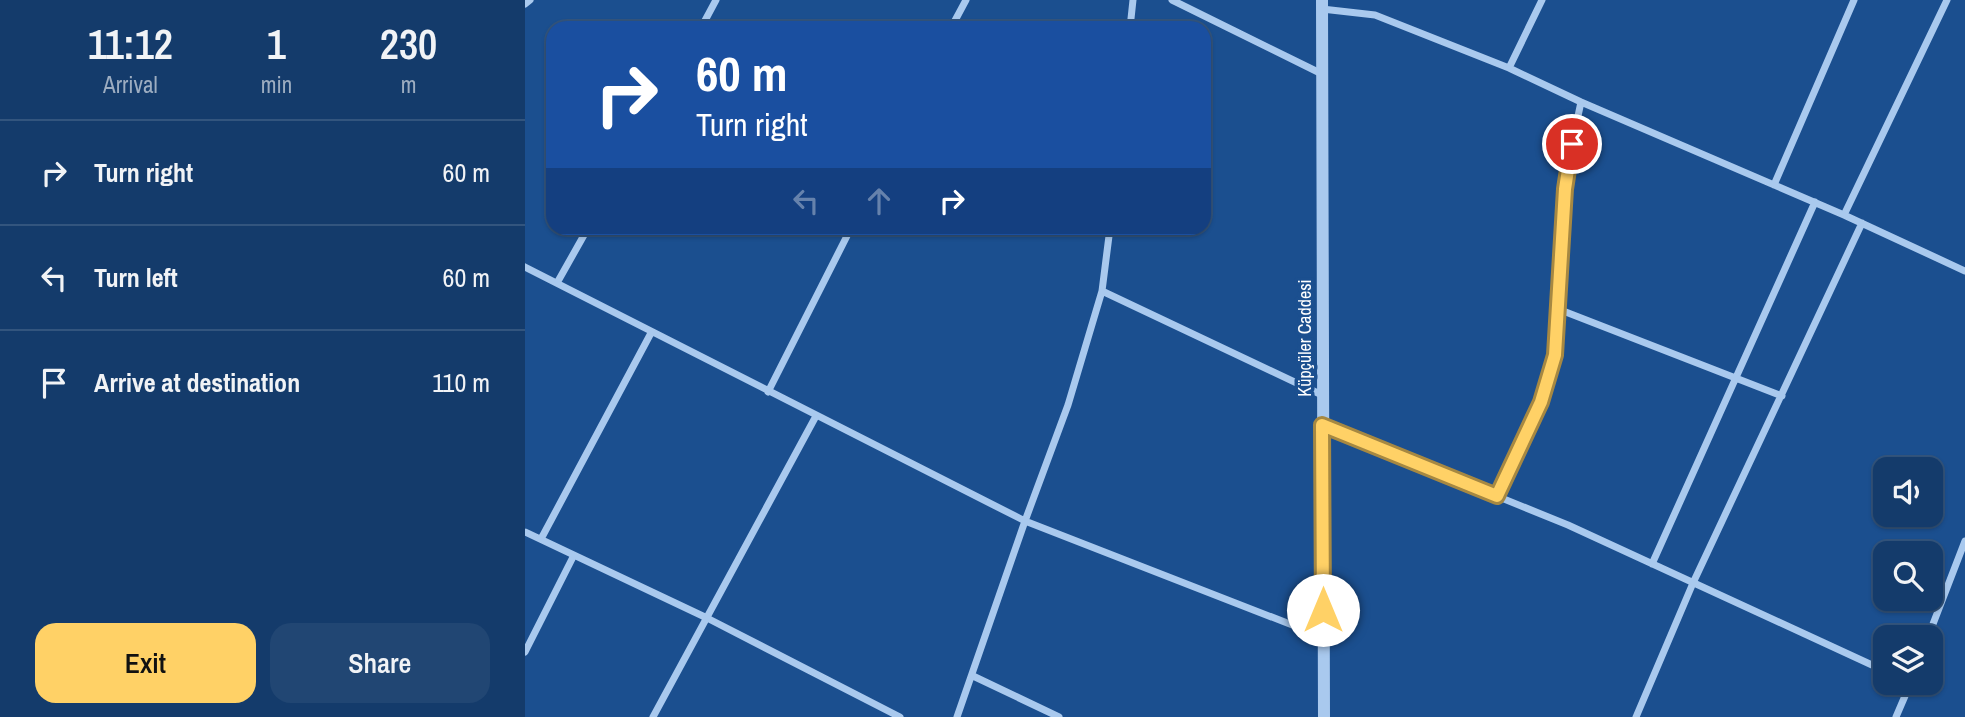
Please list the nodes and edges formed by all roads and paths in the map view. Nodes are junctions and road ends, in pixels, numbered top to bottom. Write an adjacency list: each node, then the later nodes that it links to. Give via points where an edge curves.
1 (530, 0): 9 (street)
2 (716, 0): 11 (street)
3 (965, 0): 12 (street)
4 (1133, 0): 13 (street)
5 (1172, 0): 15 (street)
6 (1542, 0): 14 (street)
7 (1854, 0): 17 (street)
8 (1947, 0): 19 (street)
9 (525, 4)
10 (1322, 5): 14 (street, via 1375,15); 15 (street, Küpçüler Caddesi)
11 (705, 21)
12 (954, 21)
13 (1131, 21)
14 (1509, 68): 16 (street)
15 (1322, 74): 32 (street, Küpçüler Caddesi)
16 (1581, 102): 17 (street); 28 (street, via 1565,189)
17 (1774, 185): 18 (street)
18 (1815, 202): 19 (street); 30 (street)
19 (1844, 215): 20 (street)
20 (1863, 223): 25 (street); 33 (street)
21 (584, 235): 26 (street)
22 (847, 235): 31 (street)
23 (1109, 235): 27 (street)
24 (525, 267): 26 (street)
25 (1965, 271)
26 (557, 283): 29 (street)
27 (1102, 291): 32 (street); 37 (street, via 1069,405)
28 (1558, 309): 30 (street); 36 (street, via 1555,355 1541,402)
29 (651, 333): 31 (street); 39 (street)
30 (1735, 379): 33 (street); 42 (street)
31 (768, 392): 34 (street)
32 (1322, 395): 35 (street, Küpçüler Caddesi)
33 (1782, 396): 43 (street)
34 (815, 416): 37 (street); 44 (street)
35 (1322, 425): 36 (street); 46 (street, Küpçüler Caddesi)
36 (1497, 496): 42 (street)
37 (1025, 521): 46 (street); 49 (street)
38 (525, 532): 39 (street)
39 (541, 539): 41 (street)
40 (1965, 541): 45 (street)
41 (574, 555): 44 (street); 47 (street)
42 (1652, 564): 43 (street)
43 (1693, 583): 48 (street); 57 (street)
44 (707, 618): 51 (street); 52 (street)
45 (1933, 625)
46 (1323, 637): 56 (street, Küpçüler Caddesi)
47 (525, 652)
48 (1873, 666)
49 (973, 676): 54 (street); 55 (street)
50 (1906, 695): 58 (street)
51 (890, 715): 53 (street)
52 (653, 717)
53 (900, 717)
54 (957, 717)
55 (1059, 717)
56 (1324, 717)
57 (1636, 717)
58 (1896, 717)

